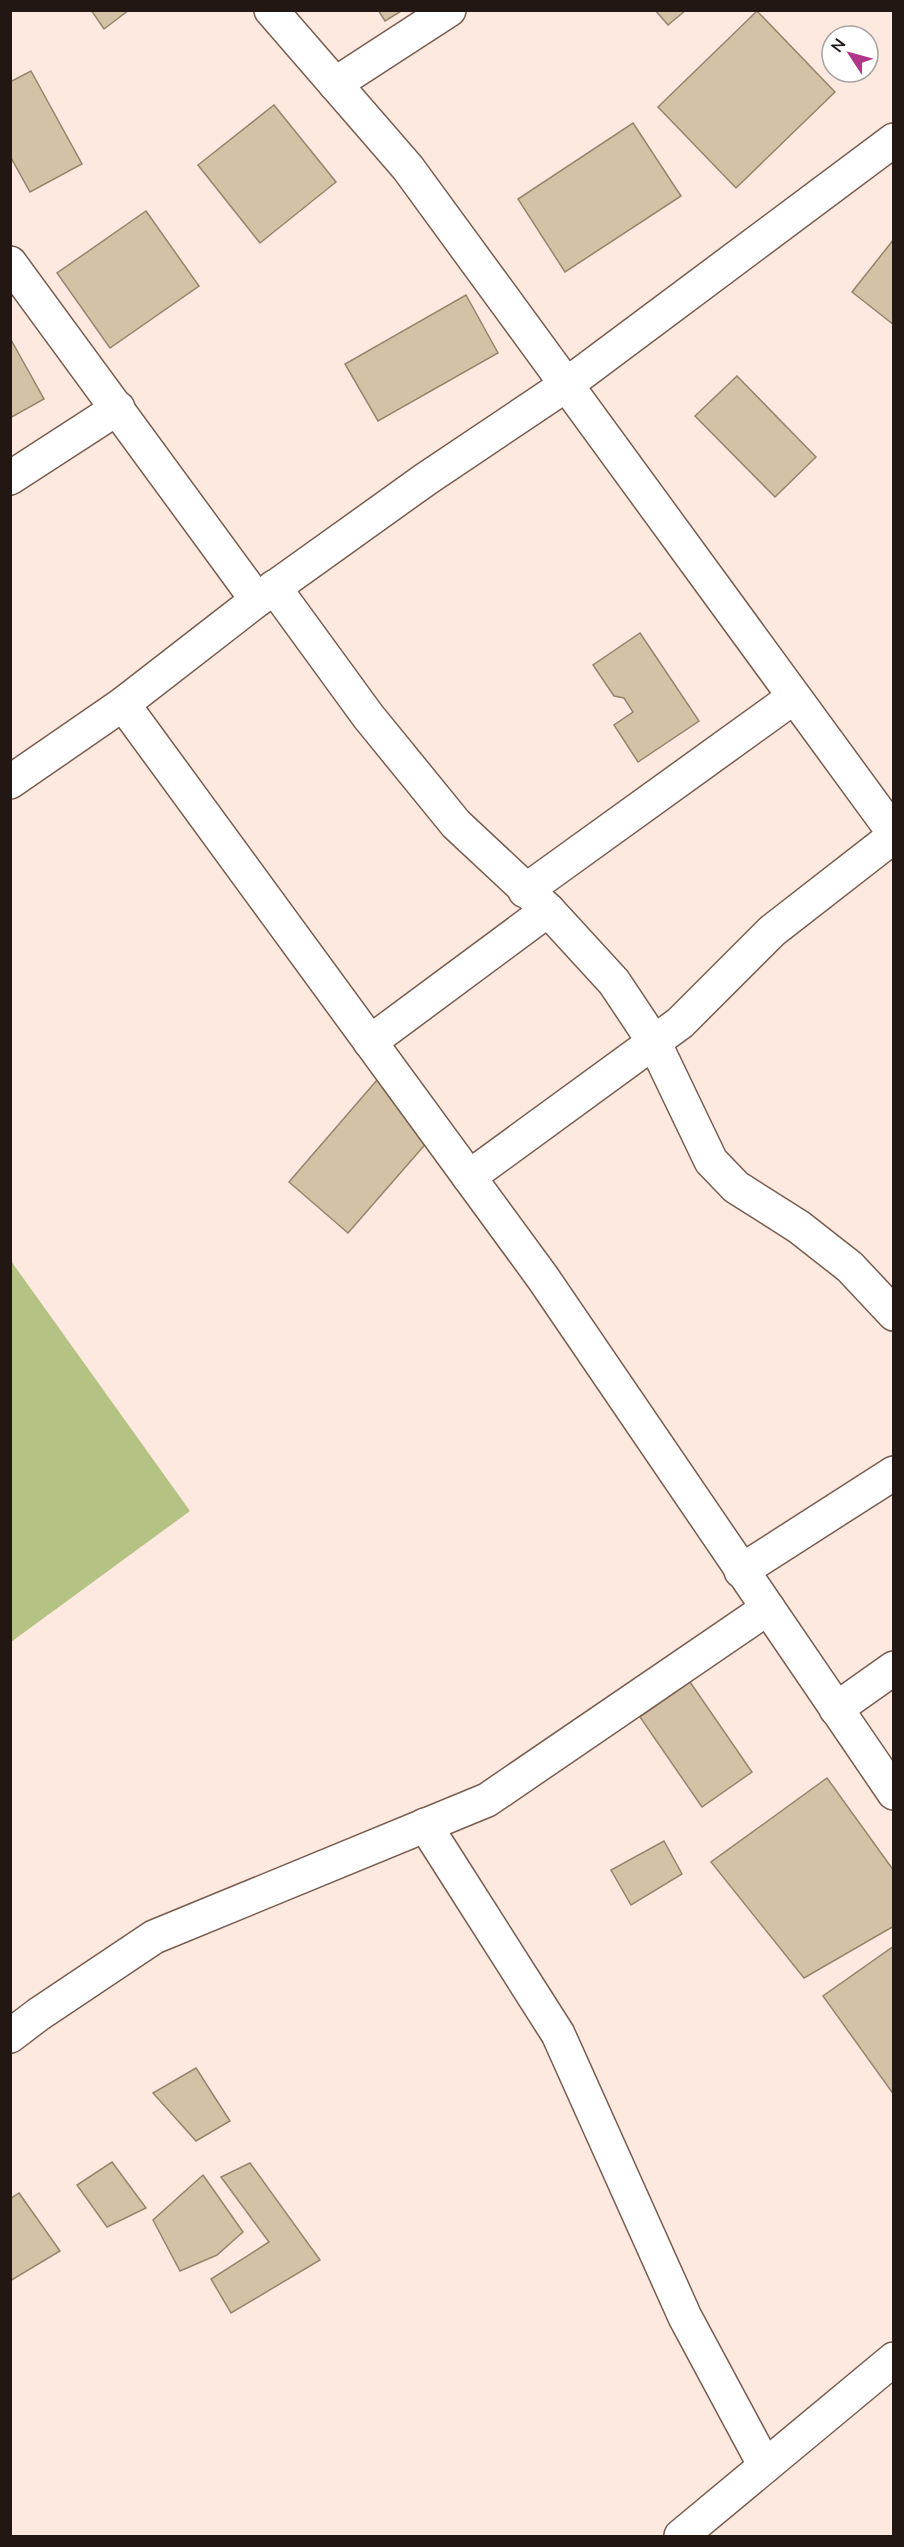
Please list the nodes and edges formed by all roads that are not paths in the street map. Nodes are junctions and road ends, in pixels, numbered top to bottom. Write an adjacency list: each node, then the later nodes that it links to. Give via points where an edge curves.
1 (272, 10): 3 (street)
2 (449, 10): 3 (street)
3 (335, 84): 6 (street, via 408,168)
4 (894, 140): 6 (street)
5 (10, 262): 7 (street)
6 (566, 385): 9 (street); 10 (street)
7 (118, 408): 8 (street); 9 (street)
8 (10, 478)
9 (265, 594): 11 (street); 14 (street, via 456,824)
10 (794, 697): 13 (street); 14 (street)
11 (123, 704): 12 (street); 15 (street)
12 (16, 771)
13 (894, 834): 16 (street, via 772,931 680,1023)
14 (536, 900): 15 (street); 16 (street, via 615,982)
15 (370, 1042): 17 (street)
16 (654, 1042): 17 (street); 18 (street, via 711,1161 736,1186 799,1227 850,1267)
17 (469, 1177): 20 (street, via 543,1278)
18 (894, 1314)
19 (894, 1473): 20 (street)
20 (741, 1571): 21 (street)
21 (768, 1608): 23 (street); 25 (street, via 487,1800)
22 (894, 1668): 23 (street)
23 (836, 1709): 24 (street)
24 (894, 1793)
25 (425, 1825): 26 (street, via 154,1937); 28 (street, via 558,2034 685,2317)
26 (10, 2036)
27 (894, 2359): 28 (street)
28 (765, 2466): 29 (street)
29 (681, 2536)

